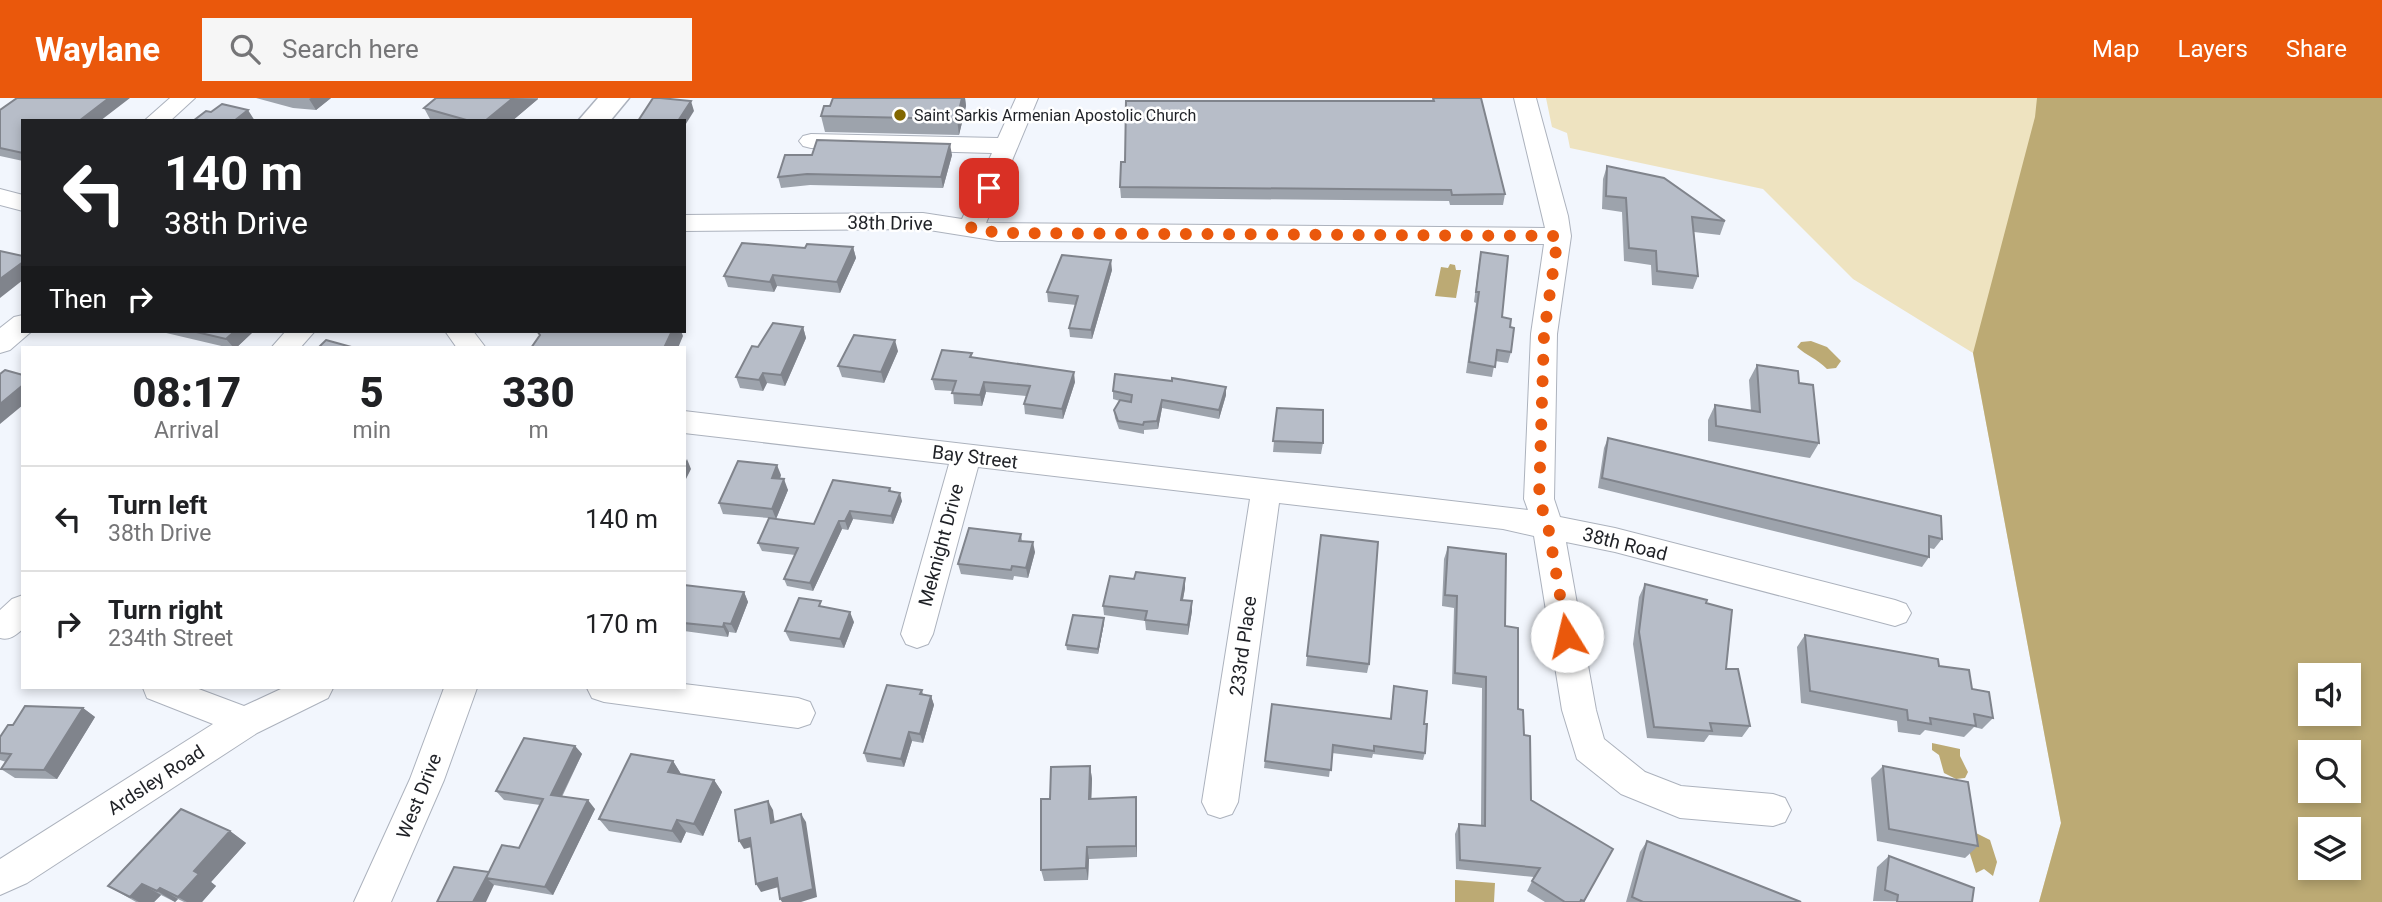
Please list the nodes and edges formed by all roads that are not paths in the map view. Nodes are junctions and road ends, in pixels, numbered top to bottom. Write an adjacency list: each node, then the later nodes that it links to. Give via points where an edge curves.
1 (184, 98): 5 (street)
2 (614, 98): 6 (main road)
3 (1027, 98): 8 (street)
4 (1525, 98): 13 (street)
5 (158, 119)
6 (595, 119)
7 (811, 141): 8 (street)
8 (1008, 146): 12 (street)
9 (0, 197): 10 (street)
10 (21, 202)
11 (686, 223): 12 (street, 38th Drive, via 923,221)
12 (971, 228): 13 (street, 38th Drive, via 998,233)
13 (1558, 236): 21 (street, via 1544,334 1539,499)
14 (21, 326): 16 (street)
15 (300, 333): 17 (street)
16 (0, 343)
17 (286, 346)
18 (686, 422): 19 (street, Bay Street)
19 (966, 456): 20 (street, Bay Street); 23 (street, Meknight Drive)
20 (1266, 490): 21 (street, 38th Road); 30 (street, 233rd Place)
21 (1548, 526): 22 (street, 38th Road); 31 (street, via 1589,748 1633,783 1680,802)
22 (1895, 613)
23 (917, 635)
24 (162, 689): 29 (street)
25 (314, 689): 29 (street, Ardsley Road)
26 (460, 689): 33 (street, West Drive, via 427,780)
27 (612, 689): 28 (street)
28 (798, 713)
29 (246, 722): 32 (street, Ardsley Road)
30 (1220, 802)
31 (1773, 810)
32 (0, 877)
33 (372, 902)

